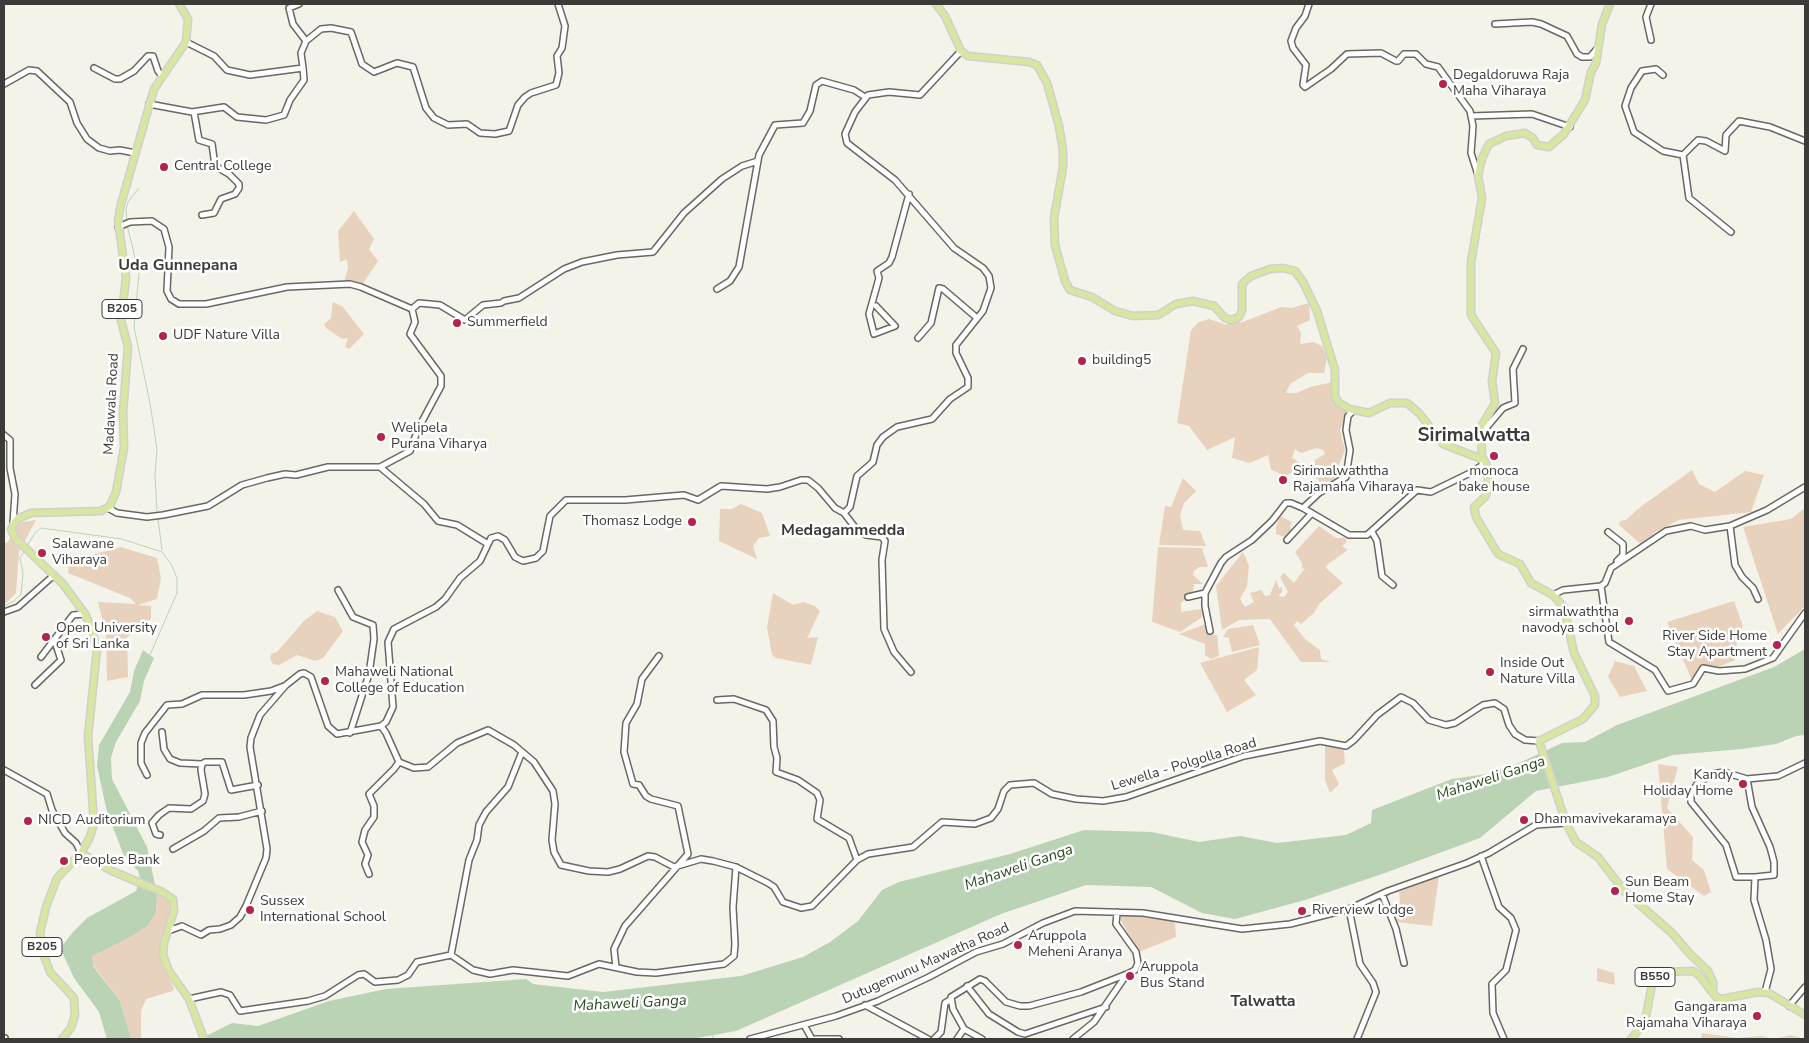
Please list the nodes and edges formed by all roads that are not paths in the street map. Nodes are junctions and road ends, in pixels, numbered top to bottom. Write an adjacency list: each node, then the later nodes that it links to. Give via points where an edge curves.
1 (179, 4): 11 (main road, Madawala Road / B205, via 188,19)
2 (300, 4): 10 (street, via 289,8 293,24)
3 (558, 4): 10 (street, via 565,26 562,48 557,56 559,73 556,85 525,97 518,105 509,131 495,134 480,133 467,124 448,125 434,118 426,108 413,68 397,63 374,72 362,64 351,32 331,28)
4 (936, 4): 13 (main road)
5 (1309, 4): 22 (street, via 1292,41 1293,48 1306,65 1304,87 1347,54 1381,53 1398,61 1410,52 1426,64 1438,67 1462,98)
6 (1610, 4): 12 (main road, via 1602,24)
7 (1651, 4): 9 (street, via 1646,16)
8 (1495, 24): 12 (street, via 1541,24 1567,36 1576,54 1582,57 1590,56)
9 (1651, 40)
10 (306, 41): 15 (street, via 301,53)
11 (186, 42): 15 (street, via 214,56 227,70 250,75); 17 (main road, Madawala Road / B205, via 185,48)
12 (1599, 47): 23 (main road, via 1585,100)
13 (962, 51): 19 (street, via 920,95 889,92); 39 (main road, via 972,58 1037,65 1047,83 1063,151 1054,218 1055,245 1070,290 1133,316 1158,315 1176,304 1193,301 1214,306 1225,318 1232,320 1239,317 1242,284 1251,276 1283,268 1295,271 1317,310 1335,370 1335,396 1338,402)
14 (94, 68): 17 (street, via 120,79 134,71 148,56 153,56)
15 (303, 68): 21 (street, via 304,80 284,115 266,120 244,118 235,116 224,107)
16 (1663, 75): 26 (street, via 1656,69 1642,71 1625,106 1634,132 1663,151)
17 (162, 76): 20 (main road, Madawala Road / B205)
18 (4, 84): 25 (street, via 29,70 37,71 70,102 87,139 104,150)
19 (866, 97): 27 (street, via 826,81 818,82 806,119 799,124 775,124); 29 (street, via 852,119 845,140)
20 (149, 104): 21 (street); 25 (main road, Madawala Road / B205)
21 (194, 112): 30 (street, via 200,140 212,144 215,166 239,184 238,192 221,200 214,213)
22 (1471, 116): 23 (street, via 1532,114); 28 (street, via 1471,153)
23 (1570, 127): 28 (main road, via 1549,147 1537,144 1525,133 1495,140 1485,150)
24 (1805, 141): 26 (street, via 1770,127 1739,121 1726,135 1725,151 1698,140)
25 (135, 153): 31 (main road, Madawala Road / B205, via 121,204)
26 (1683, 155): 32 (street, via 1689,198)
27 (758, 161): 33 (street, via 739,266 730,281); 35 (street, via 742,166 722,179 684,213 653,252 617,255 577,264 551,276 524,296 502,304 483,305 465,320 440,305 419,303)
28 (1478, 176): 40 (main road, via 1482,198 1471,262 1470,315 1496,353 1492,381 1495,404 1484,421)
29 (909, 194): 34 (street, via 892,257 877,271 880,278 869,314 874,334 895,326); 36 (street, via 947,241 978,263 989,276 990,294)
30 (202, 214)
31 (121, 225): 35 (street, via 152,221 164,229 169,247 168,291 171,299 179,304 206,304 287,286 350,284); 45 (main road, Madawala Road / B205, via 126,278 121,320 128,347 124,448 116,492)
32 (1731, 232)
33 (717, 289)
34 (876, 306)
35 (412, 309): 43 (street, via 415,318 410,334 442,376 441,386 410,451)
36 (977, 318): 37 (street, via 939,288 931,323); 47 (street, via 956,349 968,378 968,387 950,399 932,419 897,427 883,437 877,445 873,462 857,476 850,507)
37 (918, 338)
38 (1523, 349): 40 (street, via 1513,369 1515,403 1504,408)
39 (1354, 410): 42 (main road, via 1369,412 1390,403 1407,403 1444,444); 46 (street, via 1348,416 1346,430 1350,450 1346,477 1318,493)
40 (1481, 433): 42 (main road)
41 (4, 435): 49 (street, via 10,440 10,468 15,494)
42 (1483, 459): 51 (street, via 1481,466 1470,473 1431,492 1417,490); 60 (main road, via 1488,468 1488,489 1485,497 1474,507 1476,517 1498,554 1520,564 1531,583)
43 (380, 467): 45 (street, via 328,467 296,475 285,474 242,485 208,506 163,515 139,516 117,513); 54 (street, via 424,504 438,521 457,525)
44 (1805, 487): 50 (street, via 1767,510)
45 (108, 508): 49 (main road, via 93,512 31,512)
46 (1303, 508): 48 (street); 59 (street, via 1286,503 1252,540 1226,557)
47 (844, 513): 54 (street, via 808,480 767,489 721,486 698,500 684,495 625,500 573,498 557,506 550,516 543,551 536,558 524,561 516,557 505,540 498,536 491,538); 70 (street, via 857,530 885,541 882,560 884,629 894,652)
48 (1312, 513): 51 (street, via 1350,535 1358,537); 53 (street)
49 (13, 524): 55 (main road, B205, via 12,533)
50 (1730, 526): 56 (street, via 1705,530 1691,526 1666,532 1611,568); 62 (street, via 1735,565)
51 (1372, 532): 57 (street, via 1377,541 1382,576)
52 (1608, 532): 56 (street, via 1623,544 1624,550 1608,570)
53 (1287, 540)
54 (488, 544): 74 (street, via 480,561 460,578 445,600 394,629 388,642 393,707)
55 (53, 576): 63 (street, via 18,608); 65 (main road, B205, via 64,584)
56 (1603, 584): 60 (street, via 1563,590); 64 (street, via 1609,642 1654,670 1668,691 1693,684 1702,668 1719,672 1745,670 1773,658)
57 (1393, 585)
58 (338, 590): 76 (street, via 353,617 373,625 374,632 369,674)
59 (1205, 593): 61 (street); 66 (street)
60 (1553, 595): 77 (main road, via 1564,607 1574,653 1595,696 1595,705 1583,719)
61 (1188, 598)
62 (1758, 599)
63 (4, 612)
64 (1805, 613)
65 (85, 614): 67 (street, via 73,615); 90 (main road, B205, via 97,649 88,736 94,823)
66 (1210, 631)
67 (54, 639): 68 (street); 71 (street, via 61,660)
68 (41, 656)
69 (660, 656): 93 (street, via 642,679 637,704 626,723 624,752 633,784 639,785 651,799 678,806 688,854)
70 (911, 672)
71 (35, 685)
72 (286, 685): 76 (street, via 300,674 311,677 328,726 337,734); 83 (street, via 244,695 202,695 182,704 167,705 141,743 141,763); 85 (street, via 260,714 255,726 250,747)
73 (717, 700): 92 (street, via 734,700 766,710 772,720 776,772 798,780 817,793 820,800 816,819 848,838)
74 (381, 726): 76 (street); 79 (street)
75 (162, 732): 80 (street, via 164,749 170,760)
76 (350, 733)
77 (1540, 743): 87 (main road); 92 (street, Lewella - Polgolla Road, via 1515,734 1504,709 1495,703 1483,705 1455,723 1446,725 1430,720 1413,703 1401,697 1377,715 1346,746 1320,741 1244,756 1144,791 1102,801 1061,797 1029,782 1010,785 1004,791 996,814 985,821 970,824 942,822 912,847 876,851)
78 (522, 752): 79 (street, via 504,737 488,730 457,743 428,767 414,768); 93 (street, via 534,762 553,791 552,840 561,865 608,872 655,856); 101 (street, via 508,787 479,825)
79 (399, 762): 95 (street, via 369,794 374,816 362,842 368,855)
80 (202, 764): 85 (street, via 222,762 228,786 233,791); 88 (street, via 203,800 191,808 169,808 158,815 152,823 156,834)
81 (1805, 764): 84 (street, via 1778,776)
82 (4, 770): 90 (street, via 47,794 65,833)
83 (146, 775)
84 (1747, 779): 96 (street, via 1752,807 1774,862 1774,875); 96 (street, via 1724,772 1712,774 1697,784 1691,794 1691,802 1726,845 1736,877)
85 (258, 784): 86 (street)
86 (262, 811): 89 (street, via 218,818 204,831); 100 (street, via 266,858 240,917 231,925 201,935 182,926)
87 (1566, 823): 91 (street, Dutugemunu Mawatha Road, via 1536,825); 107 (main road, via 1576,842 1598,857 1624,891 1672,933 1708,971 1713,982)
88 (160, 835)
89 (173, 849)
90 (81, 853): 100 (main road, via 173,899); 117 (main road, B205, via 57,878 40,933 50,972 74,998 75,1015 71,1028)
91 (1481, 856): 97 (street, Dutugemunu Mawatha Road); 128 (street, via 1499,907 1511,918 1516,930 1506,970 1492,984 1493,1013)
92 (856, 860): 94 (street, Lewella - Polgolla Road, via 812,906 801,908 783,902 774,887)
93 (677, 866): 94 (street, Lewella - Polgolla Road, via 701,858); 103 (street, via 625,926 614,949)
94 (736, 867): 103 (street, via 733,907 736,944 731,959 724,964 656,973)
95 (369, 874)
96 (1756, 877): 108 (street, via 1754,900 1771,969)
97 (1382, 894): 98 (street, Dutugemunu Mawatha Road); 102 (street, via 1396,929)
98 (1350, 909): 99 (street, Dutugemunu Mawatha Road, via 1290,924 1242,929 1143,913); 127 (street, via 1360,964 1376,992)
99 (1117, 912): 104 (street, via 1116,924 1138,958 1135,970); 111 (street, Dutugemunu Mawatha Road, via 1076,911 1004,944 976,952 929,978)
100 (168, 931): 109 (main road, via 163,946 164,961)
101 (451, 955): 103 (street, via 473,970 490,974 513,970 568,976 599,964); 109 (street, via 417,962 408,975 398,980 375,982 364,974 358,975 325,996 308,1001 240,1011 230,995 221,992)
102 (1404, 963)
103 (616, 967)
104 (1126, 974): 105 (street, via 1081,992 1029,1006 1006,1002 985,980); 113 (street)
105 (967, 986): 110 (street); 113 (street, via 989,1014 1026,1034)
106 (1805, 987): 112 (street)
107 (1712, 992): 108 (main road, via 1724,999); 129 (main road, B550, via 1693,971 1659,974 1652,984 1646,1016)
108 (1765, 992): 112 (main road)
109 (189, 999): 118 (main road)
110 (950, 1000): 116 (street); 123 (street, via 945,1003 940,1032)
111 (865, 1005): 115 (street, Dutugemunu Mawatha Road); 122 (street)
112 (1789, 1006): 114 (main road)
113 (1106, 1007): 126 (street)
114 (1805, 1015)
115 (804, 1025): 119 (street, Dutugemunu Mawatha Road); 120 (street)
116 (964, 1030): 124 (street); 125 (street)
117 (62, 1039)
118 (204, 1039)
119 (750, 1039)
120 (814, 1039): 121 (street)
121 (840, 1039)
122 (928, 1039)
123 (934, 1039)
124 (957, 1039)
125 (982, 1039)
126 (1073, 1039)
127 (1357, 1039)
128 (1504, 1039)
129 (1631, 1039)

